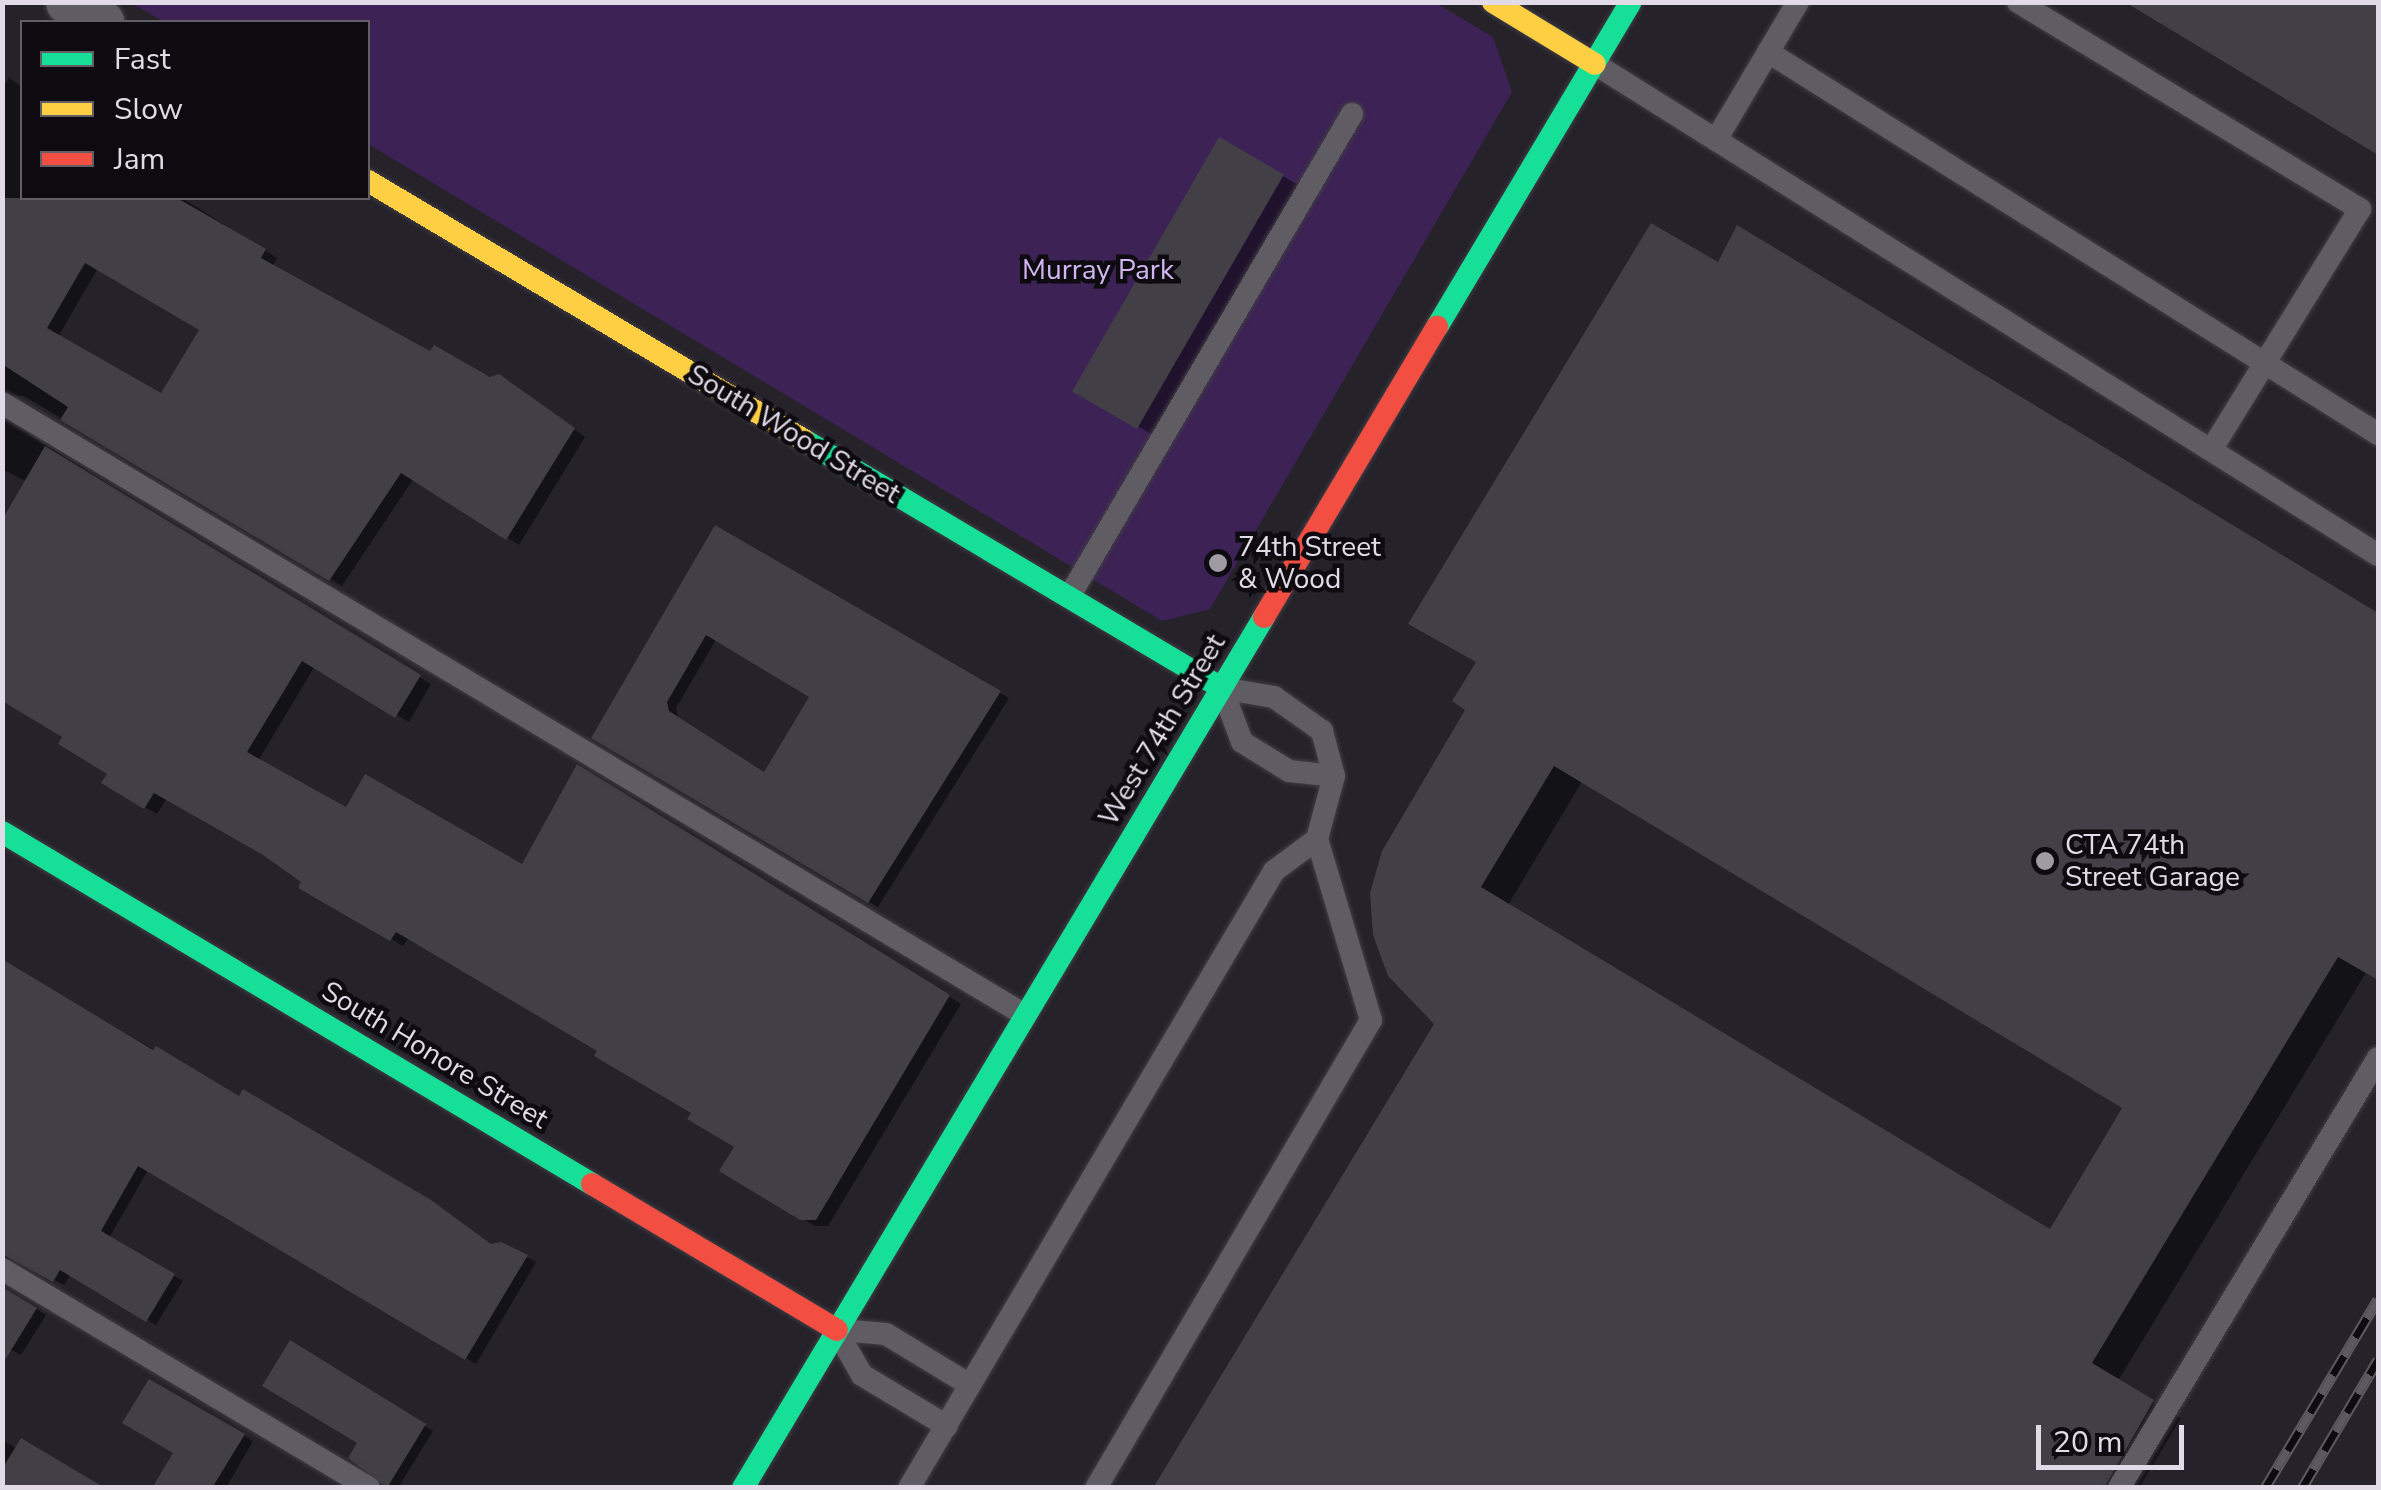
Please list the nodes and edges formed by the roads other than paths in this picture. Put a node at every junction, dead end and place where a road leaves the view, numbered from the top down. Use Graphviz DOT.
graph roads {
  1 [pos="68,2"];
  2 [pos="1493,2"];
  3 [pos="1631,2"];
  4 [pos="1798,2"];
  5 [pos="2018,2"];
  6 [pos="98,20"];
  7 [pos="1768,52"];
  8 [pos="1595,64"];
  9 [pos="1352,114"];
  10 [pos="1716,140"];
  11 [pos="370,181"];
  12 [pos="2265,362"];
  13 [pos="2,403"];
  14 [pos="2378,434"];
  15 [pos="2211,450"];
  16 [pos="2378,555"];
  17 [pos="1069,597"];
  18 [pos="1221,688"];
  19 [pos="1334,776"];
  20 [pos="2,832"];
  21 [pos="1317,839"];
  22 [pos="1026,1015"];
  23 [pos="2378,1058"];
  24 [pos="2,1269"];
  25 [pos="836,1330"];
  26 [pos="970,1385"];
  27 [pos="946,1426"];
  28 [pos="370,1488"];
  29 [pos="742,1488"];
  30 [pos="909,1488"];
  31 [pos="1096,1488"];
  32 [pos="2119,1488"];
  1 -- 6 [label="street"];
  2 -- 8 [label="street"];
  3 -- 8 [label="street, West 74th Street"];
  4 -- 7 [label="lane"];
  5 -- 12 [label="lane"];
  7 -- 10 [label="lane"];
  7 -- 12 [label="lane"];
  8 -- 10 [label="lane"];
  8 -- 18 [label="street, West 74th Street"];
  9 -- 17 [label="lane"];
  10 -- 15 [label="lane"];
  11 -- 17 [label="street, South Wood Street"];
  12 -- 14 [label="lane"];
  12 -- 15 [label="lane"];
  13 -- 22 [label="lane"];
  15 -- 16 [label="lane"];
  17 -- 18 [label="street, South Wood Street"];
  18 -- 19 [label="lane"];
  18 -- 19 [label="lane"];
  18 -- 22 [label="street, West 74th Street"];
  19 -- 21 [label="lane"];
  20 -- 25 [label="street, South Honore Street"];
  21 -- 26 [label="lane"];
  21 -- 31 [label="lane"];
  22 -- 25 [label="street, West 74th Street"];
  23 -- 32 [label="lane"];
  24 -- 28 [label="lane"];
  25 -- 26 [label="lane"];
  25 -- 27 [label="lane"];
  25 -- 29 [label="street, West 74th Street"];
  26 -- 27 [label="lane"];
  27 -- 30 [label="lane"];
}
